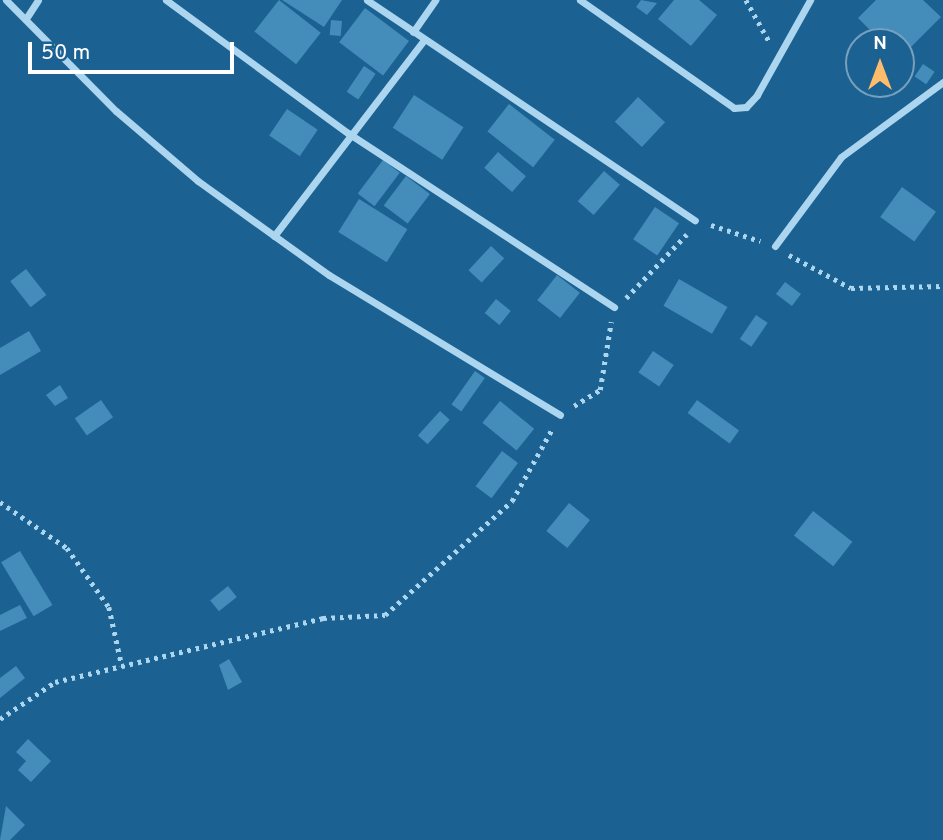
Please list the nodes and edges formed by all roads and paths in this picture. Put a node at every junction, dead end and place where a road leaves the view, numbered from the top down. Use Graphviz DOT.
graph roads {
  1 [pos="6,0"];
  2 [pos="38,0"];
  3 [pos="166,0"];
  4 [pos="367,0"];
  5 [pos="435,0"];
  6 [pos="580,0"];
  7 [pos="746,0"];
  8 [pos="810,0"];
  9 [pos="27,17"];
  10 [pos="413,32"];
  11 [pos="424,40"];
  12 [pos="776,54"];
  13 [pos="943,82"];
  14 [pos="348,133"];
  15 [pos="695,220"];
  16 [pos="274,236"];
  17 [pos="775,246"];
  18 [pos="943,286"];
  19 [pos="614,307"];
  20 [pos="560,415"];
  21 [pos="0,502"];
  22 [pos="122,666"];
  23 [pos="0,719"];
  1 -- 9 [label="street"];
  2 -- 9 [label="street"];
  3 -- 14 [label="street"];
  4 -- 10 [label="street"];
  5 -- 10 [label="street"];
  6 -- 12 [label="street"];
  7 -- 12 [label="path"];
  8 -- 12 [label="street"];
  9 -- 16 [label="street"];
  10 -- 11 [label="street"];
  11 -- 14 [label="street"];
  11 -- 15 [label="street"];
  13 -- 17 [label="street"];
  14 -- 16 [label="street"];
  14 -- 19 [label="street"];
  15 -- 17 [label="path"];
  16 -- 20 [label="street"];
  17 -- 18 [label="path"];
  20 -- 22 [label="path"];
  21 -- 22 [label="path"];
  22 -- 23 [label="path"];
}
